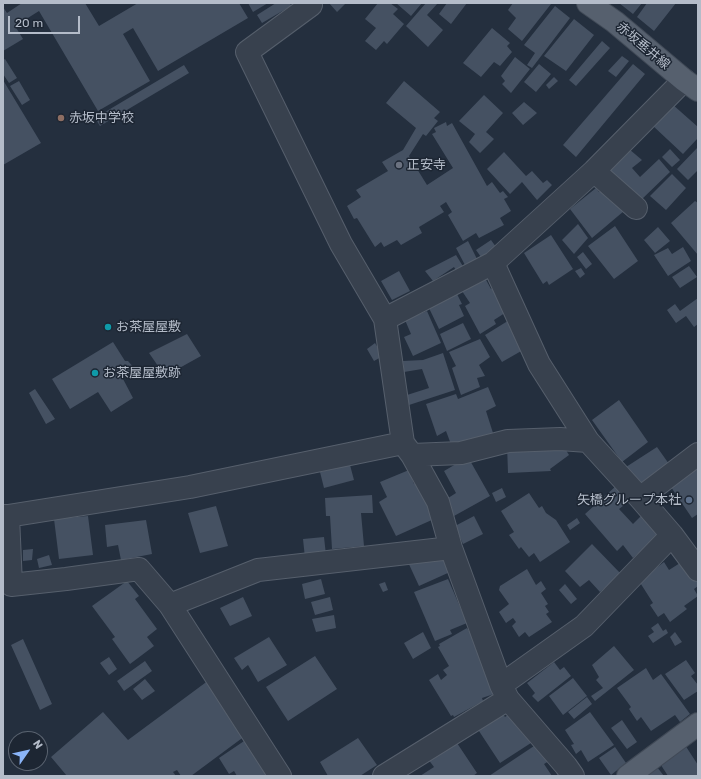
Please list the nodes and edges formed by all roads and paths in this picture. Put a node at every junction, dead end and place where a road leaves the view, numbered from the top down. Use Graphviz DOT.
graph roads {
  1 [pos="310,3"];
  2 [pos="588,3"];
  3 [pos="691,85"];
  4 [pos="594,171"];
  5 [pos="636,208"];
  6 [pos="493,263"];
  7 [pos="385,319"];
  8 [pos="588,441"];
  9 [pos="407,449"];
  10 [pos="698,454"];
  11 [pos="640,498"];
  12 [pos="5,516"];
  13 [pos="672,535"];
  14 [pos="451,548"];
  15 [pos="698,570"];
  16 [pos="7,588"];
  17 [pos="170,605"];
  18 [pos="505,692"];
  19 [pos="698,724"];
  20 [pos="280,776"];
  21 [pos="384,776"];
  22 [pos="573,776"];
  23 [pos="628,776"];
  1 -- 7 [label="street"];
  2 -- 3 [label="main road, 赤坂垂井線"];
  3 -- 4 [label="street"];
  4 -- 5 [label="street"];
  4 -- 6 [label="street"];
  6 -- 7 [label="street"];
  6 -- 8 [label="street"];
  7 -- 9 [label="street"];
  8 -- 9 [label="street"];
  8 -- 11 [label="street"];
  9 -- 12 [label="street"];
  9 -- 14 [label="street"];
  10 -- 11 [label="street"];
  11 -- 13 [label="street"];
  12 -- 16 [label="street"];
  13 -- 15 [label="street"];
  13 -- 18 [label="street"];
  14 -- 17 [label="street"];
  14 -- 18 [label="street"];
  16 -- 17 [label="street"];
  17 -- 20 [label="street"];
  18 -- 21 [label="street"];
  18 -- 22 [label="street"];
  19 -- 23 [label="main road"];
}
